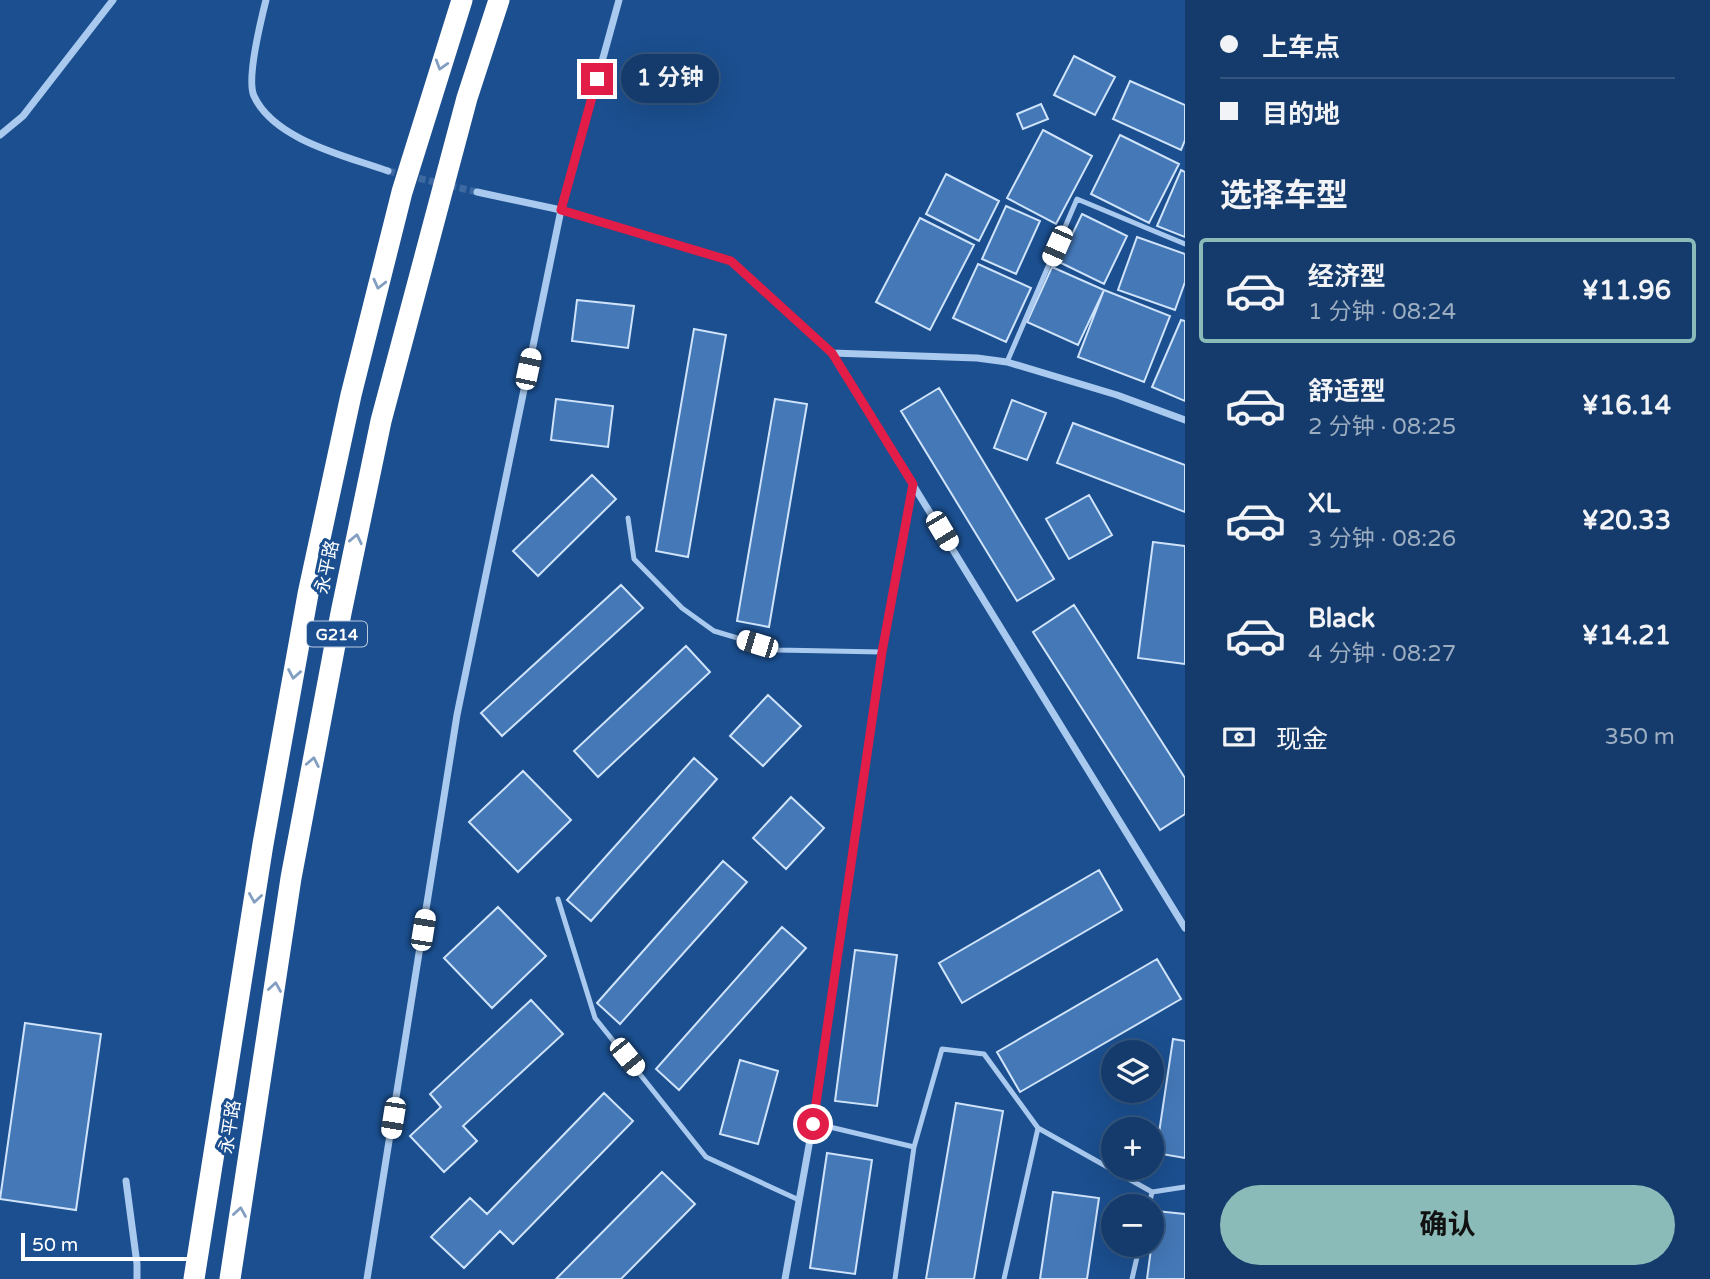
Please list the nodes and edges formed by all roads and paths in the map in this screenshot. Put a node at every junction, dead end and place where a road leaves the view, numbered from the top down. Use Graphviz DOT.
graph roads {
  1 [pos="113,0"];
  2 [pos="266,0"];
  3 [pos="462,0"];
  4 [pos="499,0"];
  5 [pos="619,0"];
  6 [pos="0,135"];
  7 [pos="388,171"];
  8 [pos="477,191"];
  9 [pos="561,210"];
  10 [pos="1185,244"];
  11 [pos="832,353"];
  12 [pos="1007,362"];
  13 [pos="1185,420"];
  14 [pos="913,484"];
  15 [pos="628,518"];
  16 [pos="882,652"];
  17 [pos="558,899"];
  18 [pos="1185,929"];
  19 [pos="813,1124"];
  20 [pos="1038,1128"];
  21 [pos="914,1147"];
  22 [pos="126,1181"];
  23 [pos="1185,1187"];
  24 [pos="1152,1192"];
  25 [pos="799,1200"];
  26 [pos="1137,1257"];
  27 [pos="137,1279"];
  28 [pos="194,1279"];
  29 [pos="230,1279"];
  30 [pos="367,1279"];
  31 [pos="785,1279"];
  32 [pos="895,1279"];
  33 [pos="1004,1279"];
  34 [pos="1132,1279"];
  1 -- 6 [label="street"];
  2 -- 7 [label="street"];
  3 -- 28 [label="highway, 永平路 / G214, one-way"];
  29 -- 4 [label="highway, 永平路 / G214, one-way"];
  5 -- 9 [label="street"];
  8 -- 9 [label="street"];
  9 -- 11 [label="street"];
  9 -- 30 [label="street"];
  10 -- 12 [label="lane"];
  11 -- 12 [label="street"];
  11 -- 14 [label="street"];
  12 -- 13 [label="street"];
  14 -- 16 [label="street"];
  14 -- 18 [label="street"];
  15 -- 16 [label="lane"];
  16 -- 19 [label="street"];
  17 -- 25 [label="lane"];
  19 -- 21 [label="lane"];
  19 -- 25 [label="street"];
  20 -- 21 [label="lane"];
  20 -- 24 [label="lane"];
  20 -- 33 [label="lane"];
  21 -- 32 [label="lane"];
  22 -- 27 [label="street"];
  23 -- 24 [label="lane"];
  25 -- 31 [label="street"];
  26 -- 34 [label="lane"];
}
